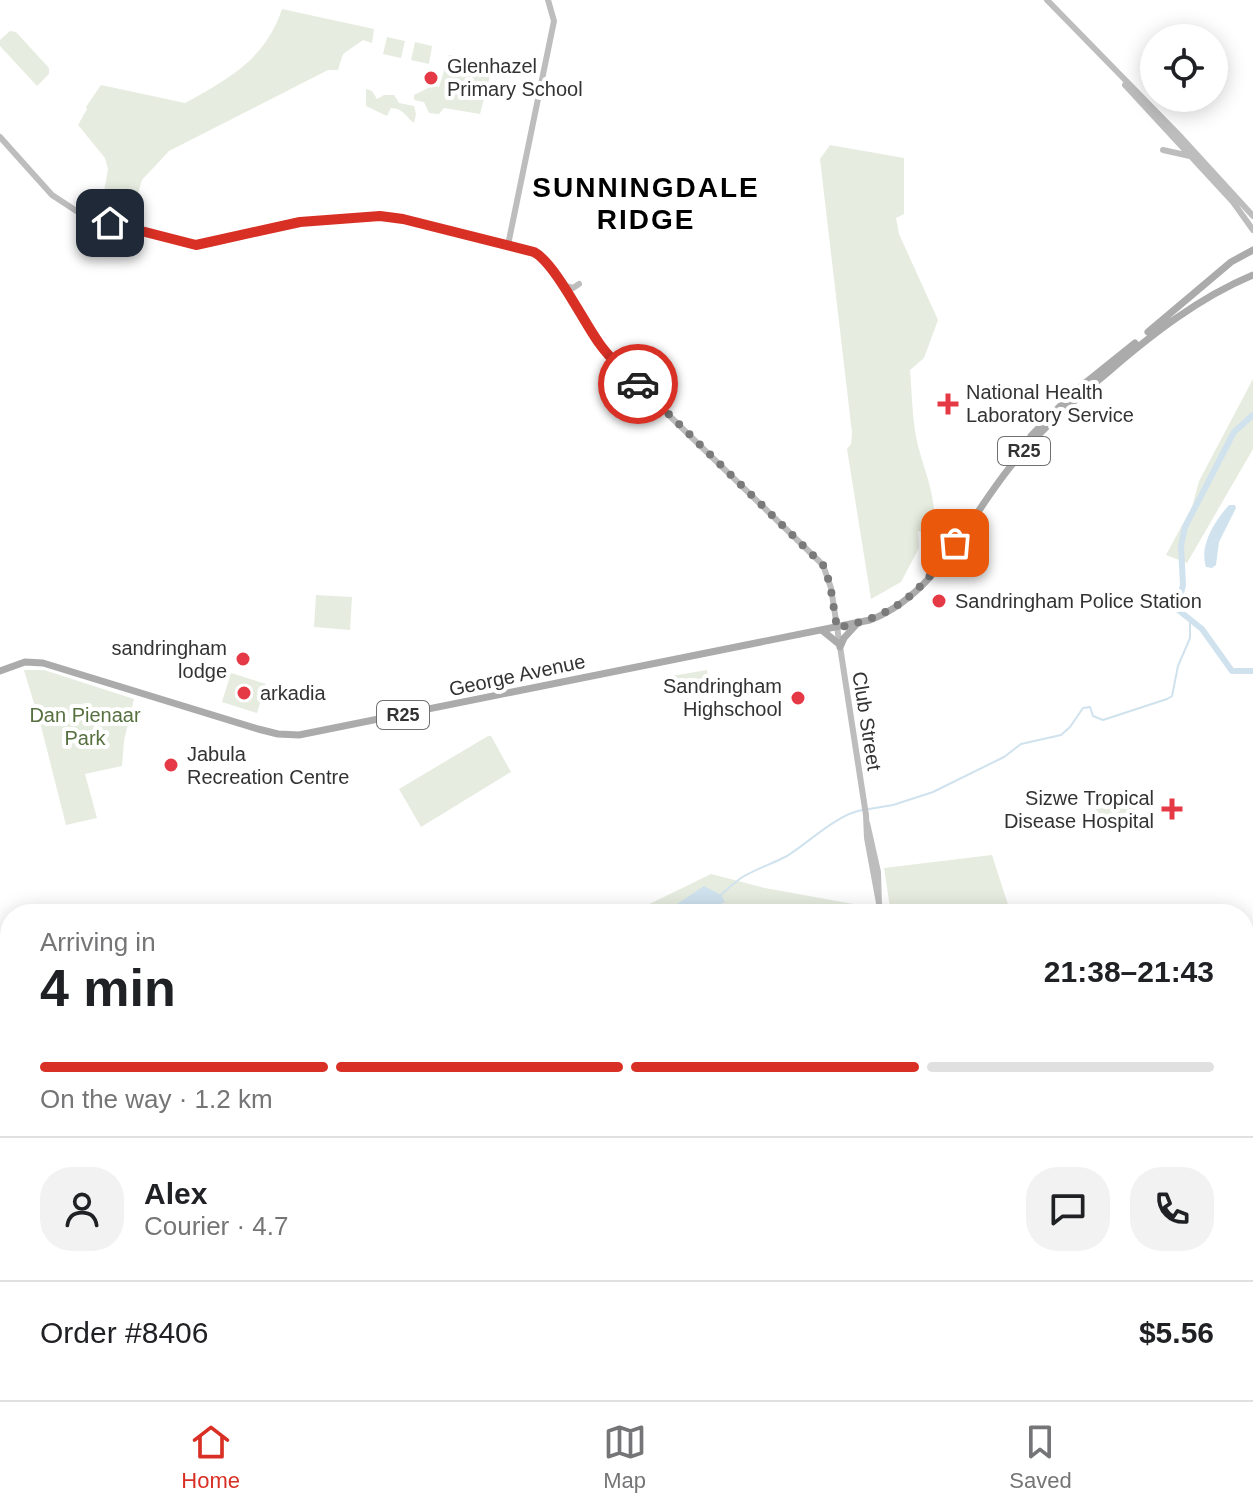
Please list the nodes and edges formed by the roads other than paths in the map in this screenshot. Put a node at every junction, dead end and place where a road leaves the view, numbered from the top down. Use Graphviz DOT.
graph roads {
  1 [pos="548,0"];
  2 [pos="1047,0"];
  3 [pos="1118,75"];
  4 [pos="0,137"];
  5 [pos="1163,150"];
  6 [pos="1190,156"];
  7 [pos="1202,164"];
  8 [pos="1253,216"];
  9 [pos="1253,230"];
  10 [pos="508,245"];
  11 [pos="1252,249"];
  12 [pos="1253,275"];
  13 [pos="579,284"];
  14 [pos="562,285"];
  15 [pos="861,623"];
  16 [pos="837,626"];
  17 [pos="823,631"];
  18 [pos="812,632"];
  19 [pos="840,646"];
  20 [pos="0,671"];
  21 [pos="880,904"];
  1 -- 10 [label="main road"];
  2 -- 3 [label="main road"];
  3 -- 6 [label="main road"];
  3 -- 7 [label="main road"];
  4 -- 10 [label="main road, Club Street"];
  5 -- 6 [label="main road"];
  6 -- 7 [label="main road"];
  7 -- 8 [label="main road"];
  7 -- 9 [label="main road"];
  10 -- 14 [label="main road, Club Street"];
  11 -- 16 [label="main road, R25"];
  12 -- 15 [label="main road, R25"];
  13 -- 14 [label="main road"];
  14 -- 16 [label="main road, Club Street"];
  15 -- 16 [label="main road, R25"];
  15 -- 19 [label="main road"];
  16 -- 17 [label="main road, George Avenue / R25"];
  16 -- 18 [label="main road, George Avenue / R25"];
  16 -- 19 [label="main road, Club Street"];
  17 -- 18 [label="main road, George Avenue / R25"];
  17 -- 19 [label="main road"];
  18 -- 20 [label="main road, George Avenue / R25"];
  19 -- 21 [label="main road, Club Street"];
}
